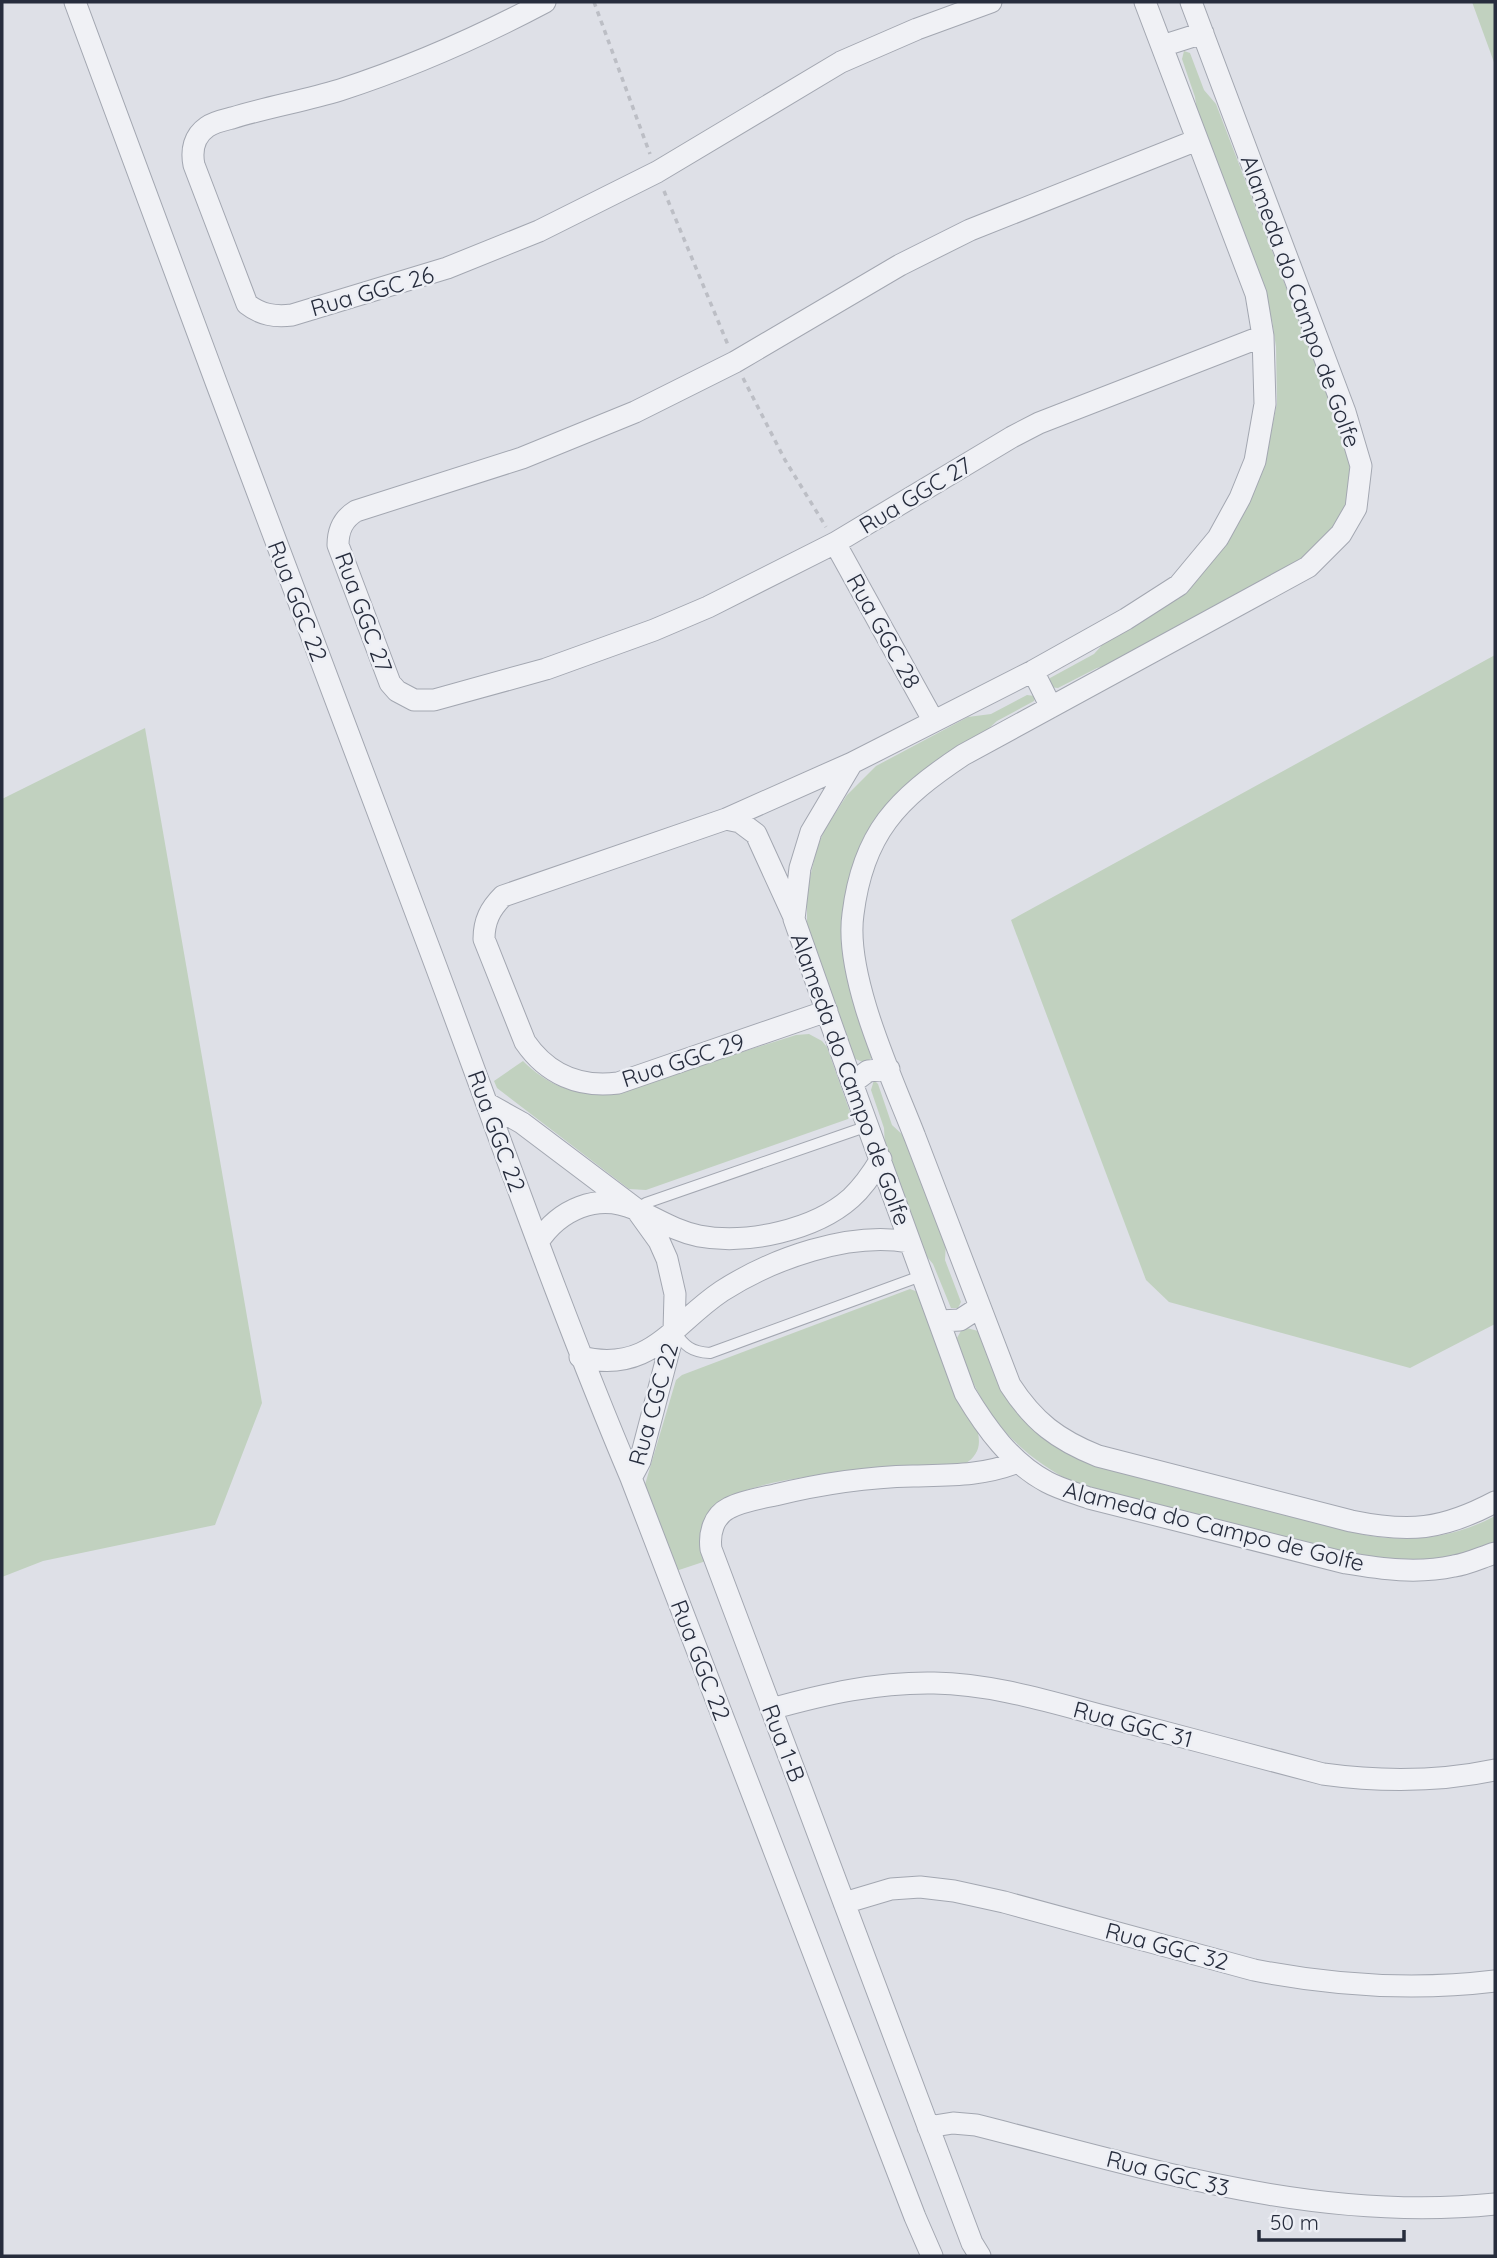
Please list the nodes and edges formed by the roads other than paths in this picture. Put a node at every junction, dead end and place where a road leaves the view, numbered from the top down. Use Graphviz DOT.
graph roads {
  1 [pos="75,2"];
  2 [pos="545,2"];
  3 [pos="991,2"];
  4 [pos="1145,2"];
  5 [pos="1191,2"];
  6 [pos="1203,33"];
  7 [pos="1162,46"];
  8 [pos="1197,140"];
  9 [pos="1263,336"];
  10 [pos="835,542"];
  11 [pos="1033,671"];
  12 [pos="1051,707"];
  13 [pos="933,720"];
  14 [pos="852,763"];
  15 [pos="726,819"];
  16 [pos="794,919"];
  17 [pos="827,1011"];
  18 [pos="889,1069"];
  19 [pos="852,1083"];
  20 [pos="488,1104"];
  21 [pos="868,1126"];
  22 [pos="881,1159"];
  23 [pos="636,1209"];
  24 [pos="538,1242"];
  25 [pos="909,1242"];
  26 [pos="921,1276"];
  27 [pos="980,1307"];
  28 [pos="940,1321"];
  29 [pos="674,1331"];
  30 [pos="580,1357"];
  31 [pos="1018,1462"];
  32 [pos="631,1478"];
  33 [pos="1495,1502"];
  34 [pos="1495,1553"];
  35 [pos="771,1709"];
  36 [pos="1495,1770"];
  37 [pos="844,1903"];
  38 [pos="1495,1980"];
  39 [pos="928,2126"];
  40 [pos="1495,2204"];
  41 [pos="932,2256"];
  42 [pos="980,2256"];
  1 -- 20 [label="street, Rua GGC 22"];
  2 -- 3 [label="street, Rua GGC 26"];
  4 -- 7 [label="street, Alameda do Campo de Golfe"];
  5 -- 6 [label="street, Alameda do Campo de Golfe"];
  6 -- 7 [label="street"];
  6 -- 12 [label="street, Alameda do Campo de Golfe"];
  7 -- 8 [label="street, Alameda do Campo de Golfe"];
  8 -- 9 [label="street, Alameda do Campo de Golfe"];
  8 -- 10 [label="street, Rua GGC 27"];
  9 -- 10 [label="street, Rua GGC 27"];
  9 -- 11 [label="street, Alameda do Campo de Golfe"];
  10 -- 13 [label="street, Rua GGC 28"];
  11 -- 12 [label="street"];
  11 -- 13 [label="street, Alameda do Campo de Golfe"];
  12 -- 18 [label="street, Alameda do Campo de Golfe"];
  13 -- 14 [label="street, Alameda do Campo de Golfe"];
  14 -- 15 [label="street, Rua GGC 29"];
  14 -- 16 [label="street, Alameda do Campo de Golfe"];
  15 -- 16 [label="street"];
  15 -- 17 [label="street, Rua GGC 29"];
  16 -- 17 [label="street, Alameda do Campo de Golfe"];
  17 -- 19 [label="street, Alameda do Campo de Golfe"];
  18 -- 19 [label="street"];
  18 -- 27 [label="street, Alameda do Campo de Golfe"];
  19 -- 21 [label="street, Alameda do Campo de Golfe"];
  20 -- 23 [label="street, Rua CGC 22"];
  20 -- 24 [label="street, Rua GGC 22"];
  21 -- 22 [label="street, Alameda do Campo de Golfe"];
  21 -- 23 [label="lane"];
  22 -- 23 [label="street, Rua CGC 22"];
  22 -- 25 [label="street, Alameda do Campo de Golfe"];
  23 -- 24 [label="street"];
  23 -- 29 [label="street, Rua CGC 22"];
  24 -- 30 [label="street, Rua GGC 22"];
  25 -- 26 [label="street, Alameda do Campo de Golfe"];
  25 -- 29 [label="street, Rua CGC 22"];
  26 -- 28 [label="street, Alameda do Campo de Golfe"];
  26 -- 29 [label="lane"];
  27 -- 28 [label="street"];
  27 -- 33 [label="street, Alameda do Campo de Golfe"];
  28 -- 31 [label="street, Alameda do Campo de Golfe"];
  29 -- 30 [label="street"];
  29 -- 32 [label="street, Rua CGC 22"];
  30 -- 32 [label="street, Rua GGC 22"];
  31 -- 34 [label="street, Alameda do Campo de Golfe"];
  31 -- 35 [label="street, Rua 1-B"];
  32 -- 41 [label="street, Rua GGC 22"];
  35 -- 36 [label="street, Rua GGC 31"];
  35 -- 37 [label="street, Rua 1-B"];
  37 -- 38 [label="street, Rua GGC 32"];
  37 -- 39 [label="street, Rua 1-B"];
  39 -- 40 [label="street, Rua GGC 33"];
  39 -- 42 [label="street, Rua 1-B"];
}
